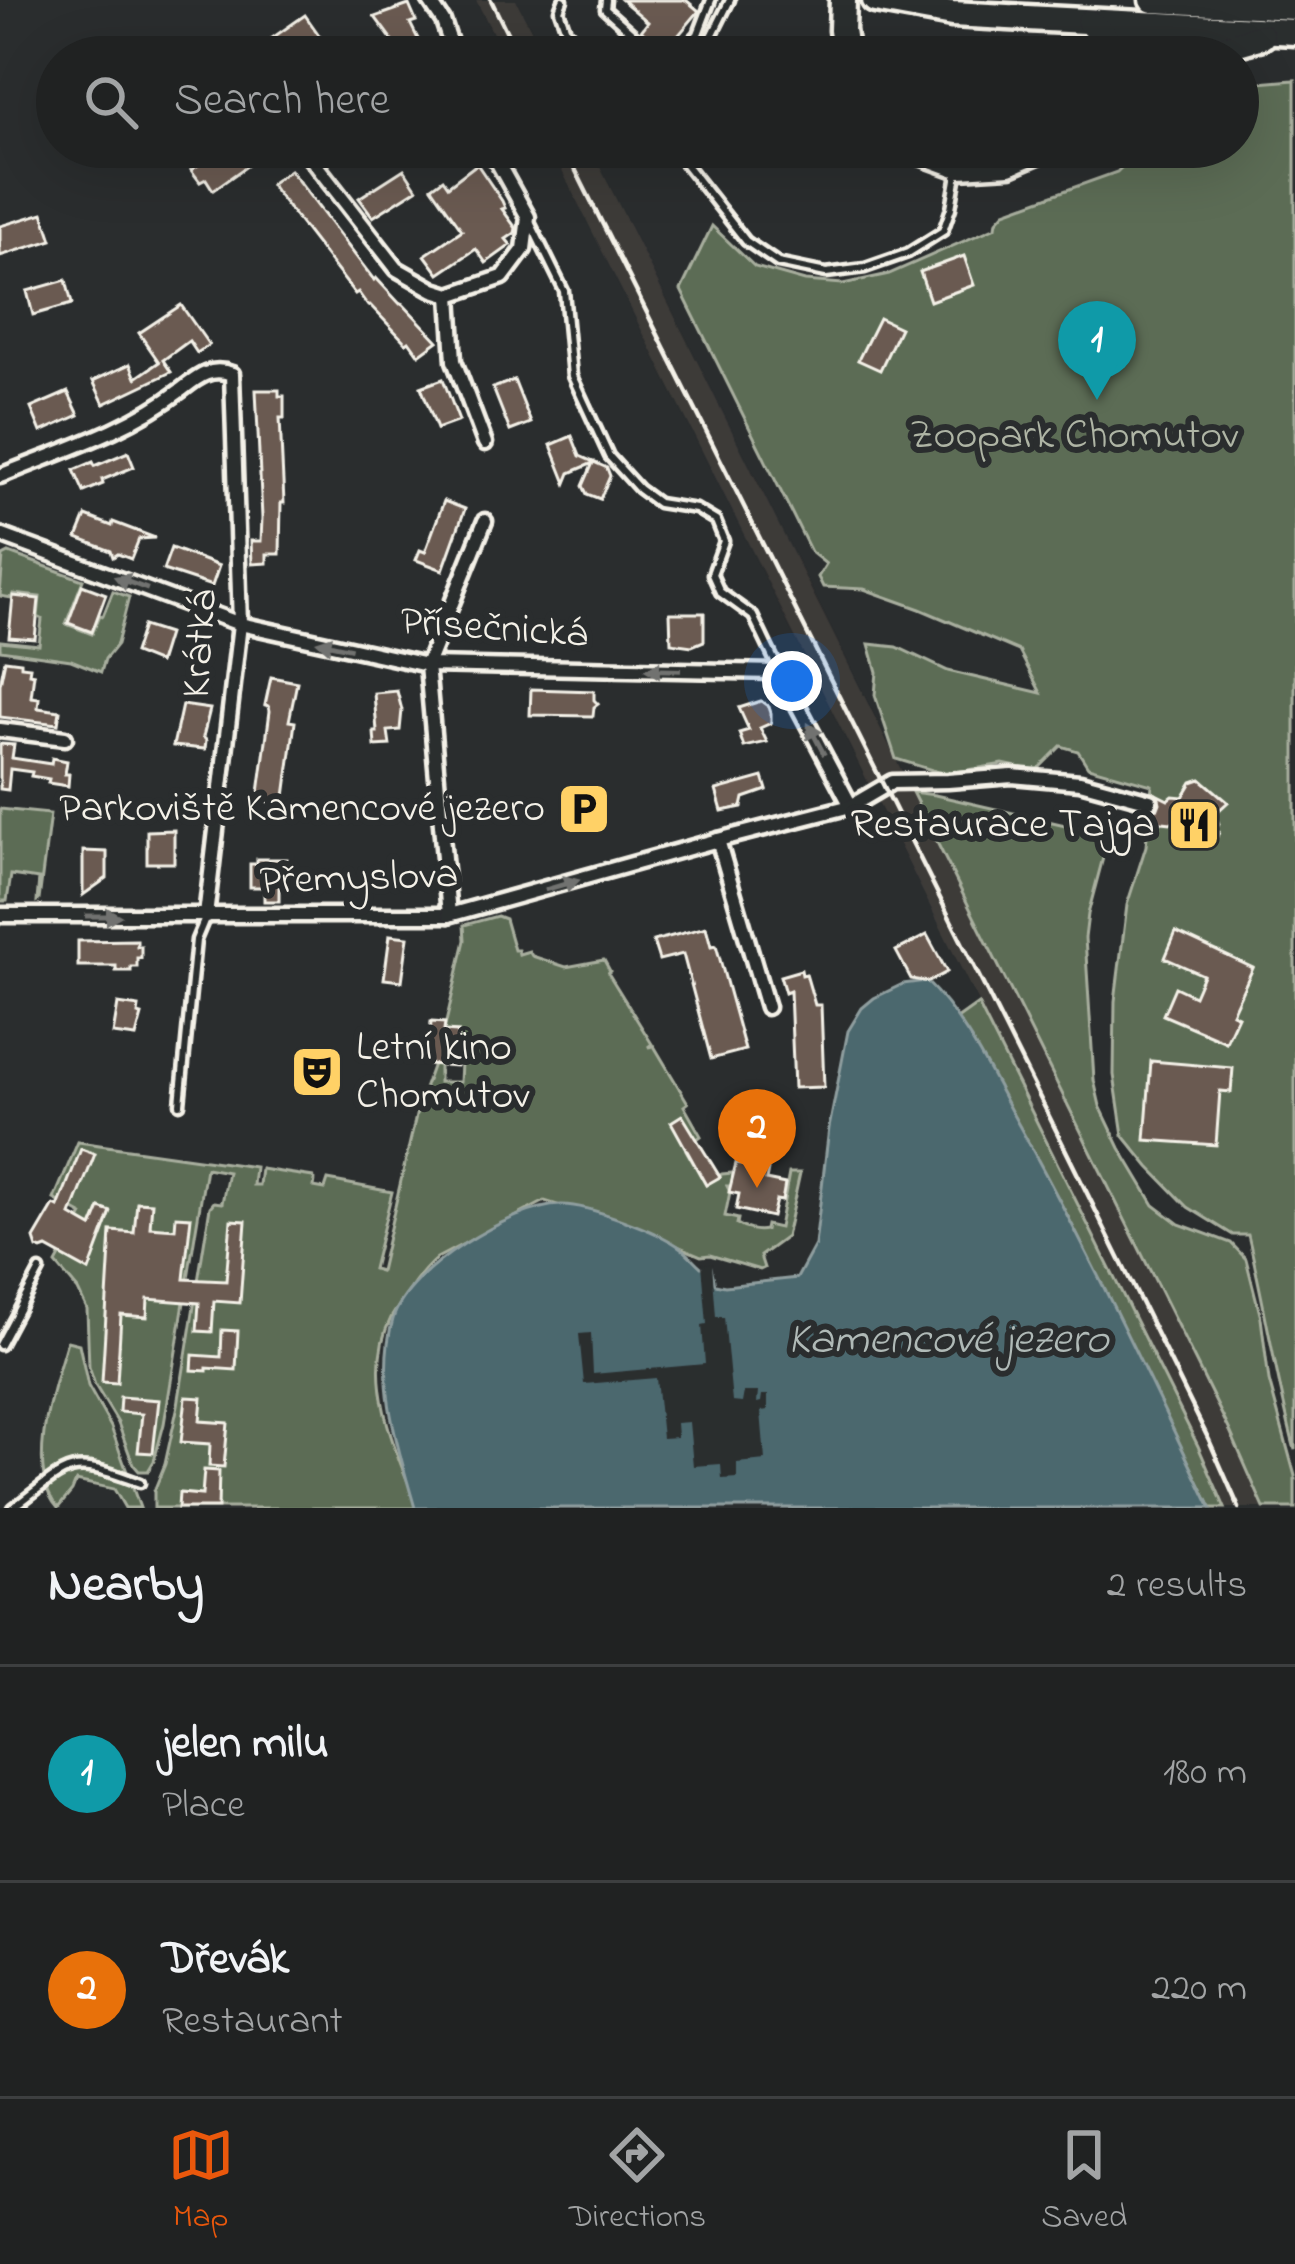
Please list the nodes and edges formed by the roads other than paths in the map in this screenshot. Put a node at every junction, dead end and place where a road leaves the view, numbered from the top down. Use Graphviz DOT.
graph roads {
  1 [pos="429,0"];
  2 [pos="563,0"];
  3 [pos="606,0"];
  4 [pos="711,0"];
  5 [pos="730,0"];
  6 [pos="843,0"];
  7 [pos="875,0"];
  8 [pos="1153,0"];
  9 [pos="1295,7"];
  10 [pos="1089,22"];
  11 [pos="1287,31"];
  12 [pos="447,36"];
  13 [pos="571,36"];
  14 [pos="635,36"];
  15 [pos="696,36"];
  16 [pos="712,36"];
  17 [pos="843,36"];
  18 [pos="1106,36"];
  19 [pos="318,168"];
  20 [pos="501,168"];
  21 [pos="689,168"];
  22 [pos="958,168"];
  23 [pos="528,217"];
  24 [pos="450,295"];
  25 [pos="485,442"];
  26 [pos="0,476"];
  27 [pos="485,521"];
  28 [pos="0,535"];
  29 [pos="240,624"];
  30 [pos="427,665"];
  31 [pos="780,672"];
  32 [pos="0,730"];
  33 [pos="65,738"];
  34 [pos="1150,801"];
  35 [pos="851,806"];
  36 [pos="718,840"];
  37 [pos="0,915"];
  38 [pos="449,915"];
  39 [pos="206,916"];
  40 [pos="767,1007"];
  41 [pos="180,1104"];
  42 [pos="40,1270"];
  43 [pos="0,1345"];
  44 [pos="140,1484"];
  45 [pos="13,1508"];
  1 -- 12 [label="street"];
  2 -- 13 [label="lane"];
  3 -- 14 [label="lane"];
  4 -- 15 [label="lane"];
  5 -- 16 [label="lane"];
  6 -- 17 [label="highway"];
  7 -- 10 [label="highway"];
  8 -- 9 [label="highway"];
  10 -- 11 [label="highway"];
  10 -- 18 [label="highway"];
  19 -- 24 [label="street"];
  20 -- 23 [label="street"];
  21 -- 22 [label="lane"];
  23 -- 24 [label="street"];
  23 -- 31 [label="lane"];
  24 -- 25 [label="street"];
  26 -- 29 [label="street, Krátká"];
  27 -- 30 [label="street"];
  29 -- 28 [label="street, Přísečnická, one-way"];
  30 -- 29 [label="street, Přísečnická, one-way"];
  29 -- 39 [label="street, Krátká"];
  31 -- 30 [label="street, Přísečnická, one-way"];
  30 -- 38 [label="street"];
  35 -- 31 [label="street, one-way"];
  32 -- 33 [label="street"];
  34 -- 35 [label="street, Přemyslova"];
  35 -- 36 [label="street, Přemyslova"];
  38 -- 36 [label="street, Přemyslova, one-way"];
  36 -- 40 [label="street"];
  37 -- 39 [label="street, Přemyslova, one-way"];
  38 -- 39 [label="street, Přemyslova"];
  39 -- 41 [label="lane"];
  42 -- 43 [label="lane"];
  44 -- 45 [label="lane"];
}
